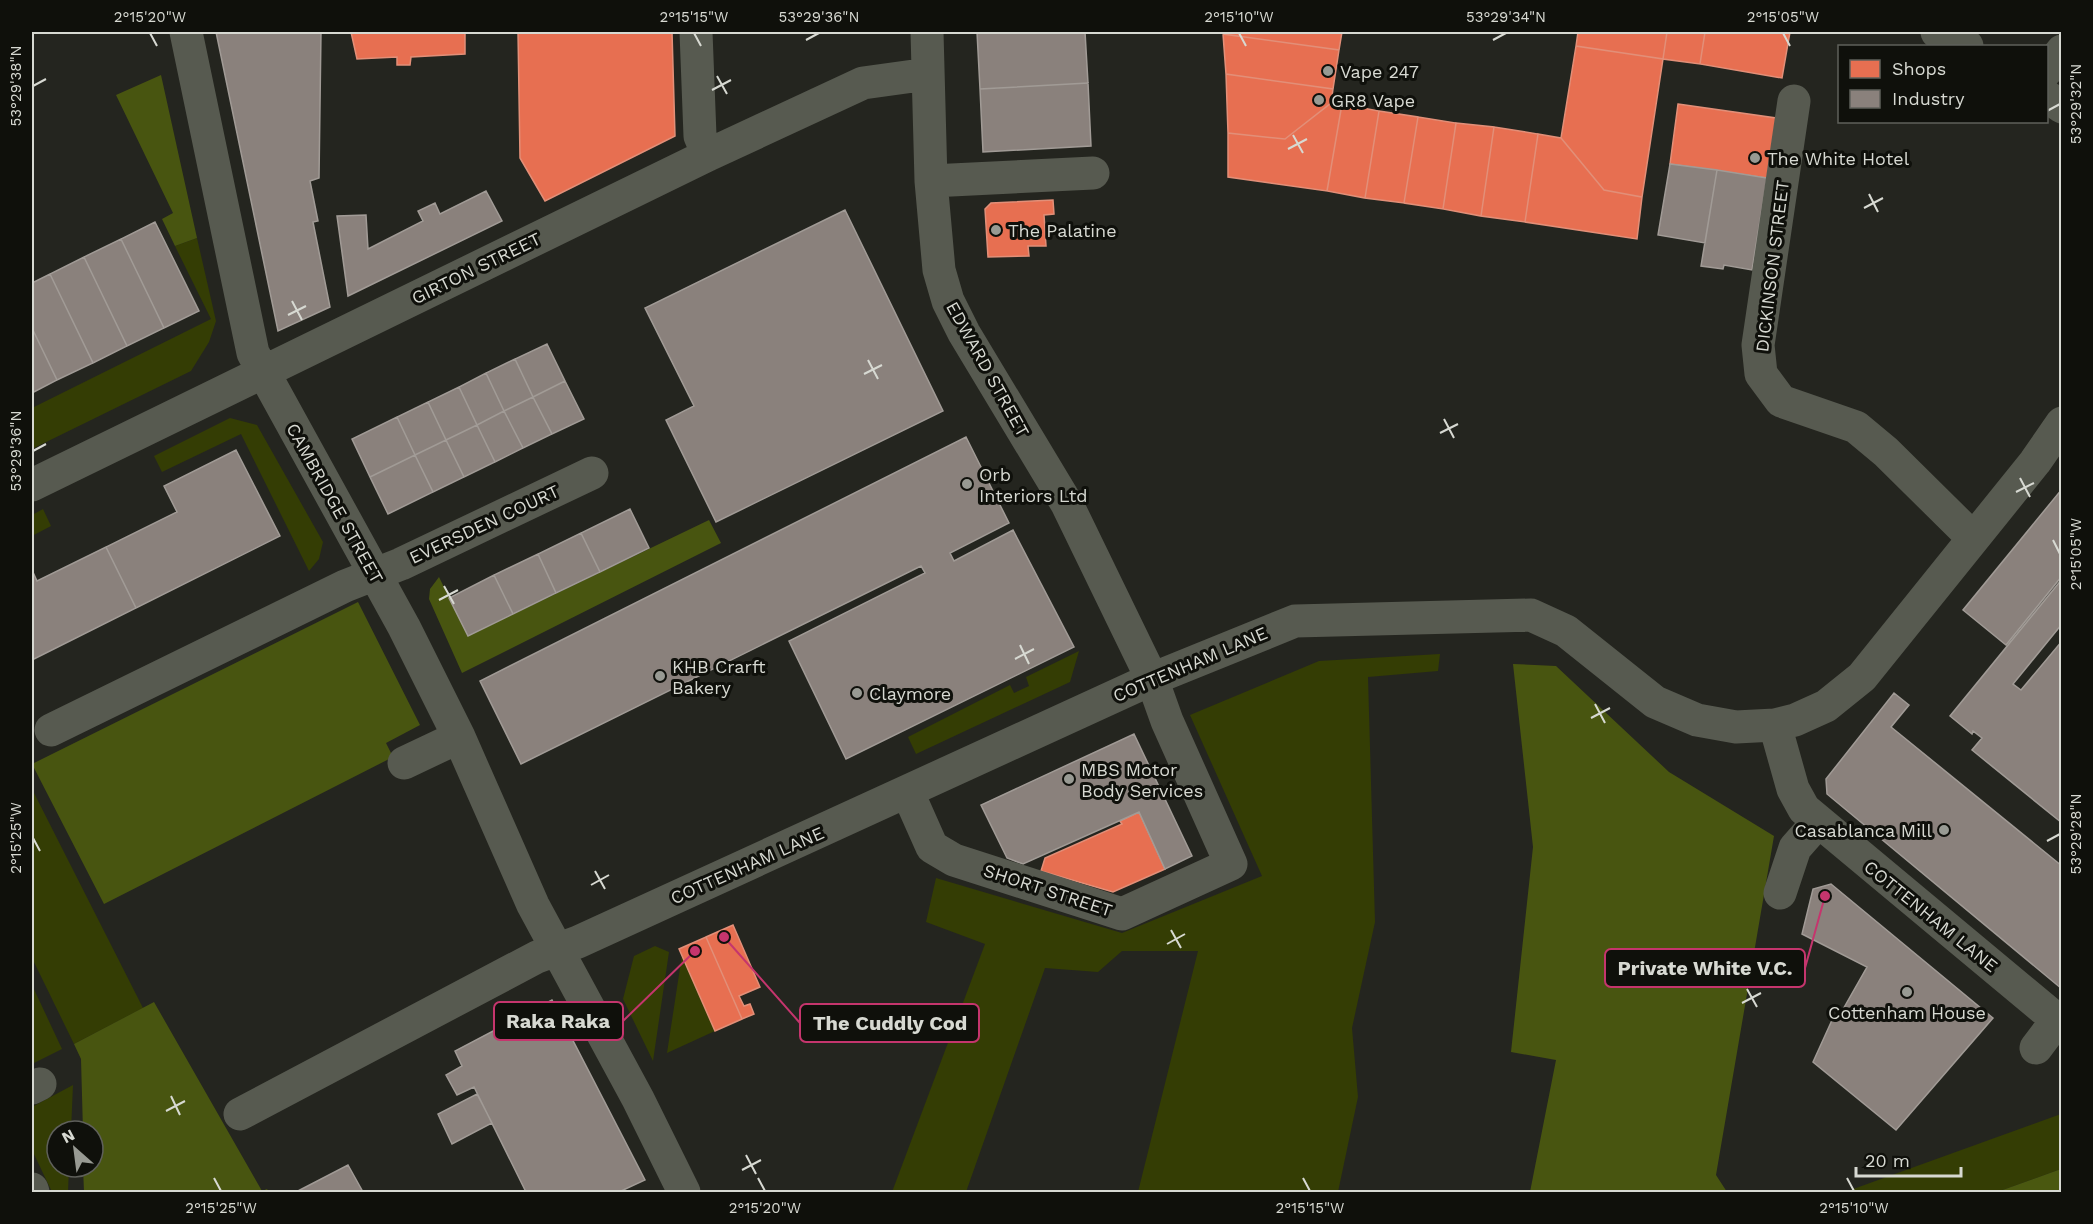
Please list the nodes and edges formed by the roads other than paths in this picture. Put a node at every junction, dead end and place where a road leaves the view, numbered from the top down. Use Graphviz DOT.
graph roads {
  1 [pos="186,32"];
  2 [pos="696,32"];
  3 [pos="927,32"];
  4 [pos="1937,32"];
  5 [pos="1965,45"];
  6 [pos="2061,51"];
  7 [pos="2048,68"];
  8 [pos="928,74"];
  9 [pos="2048,97"];
  10 [pos="1794,101"];
  11 [pos="2061,107"];
  12 [pos="708,155"];
  13 [pos="1093,173"];
  14 [pos="931,182"];
  15 [pos="262,373"];
  16 [pos="2061,423"];
  17 [pos="592,473"];
  18 [pos="32,485"];
  19 [pos="1972,537"];
  20 [pos="375,573"];
  21 [pos="1152,679"];
  22 [pos="1775,725"];
  23 [pos="51,730"];
  24 [pos="459,737"];
  25 [pos="404,763"];
  26 [pos="908,792"];
  27 [pos="1817,823"];
  28 [pos="1780,893"];
  29 [pos="558,951"];
  30 [pos="2060,1022"];
  31 [pos="2036,1048"];
  32 [pos="240,1114"];
  33 [pos="684,1192"];
  1 -- 15 [label="street, CAMBRIDGE STREET"];
  2 -- 12 [label="street"];
  3 -- 8 [label="street, EDWARD STREET"];
  4 -- 5 [label="street"];
  6 -- 7 [label="street"];
  8 -- 12 [label="street, GIRTON STREET"];
  8 -- 14 [label="street, EDWARD STREET"];
  9 -- 11 [label="street"];
  10 -- 19 [label="street, DICKINSON STREET"];
  12 -- 15 [label="street, GIRTON STREET"];
  13 -- 14 [label="street"];
  14 -- 21 [label="street, EDWARD STREET"];
  15 -- 18 [label="street, GIRTON STREET"];
  15 -- 20 [label="street, CAMBRIDGE STREET"];
  16 -- 19 [label="street"];
  17 -- 20 [label="street, EVERSDEN COURT"];
  19 -- 22 [label="street"];
  20 -- 23 [label="street, EVERSDEN COURT"];
  20 -- 24 [label="street, CAMBRIDGE STREET"];
  21 -- 22 [label="street, COTTENHAM LANE"];
  21 -- 26 [label="street, COTTENHAM LANE"];
  21 -- 26 [label="street, SHORT STREET"];
  22 -- 27 [label="street, COTTENHAM LANE"];
  24 -- 25 [label="street"];
  24 -- 29 [label="street, CAMBRIDGE STREET"];
  26 -- 29 [label="street, COTTENHAM LANE"];
  27 -- 28 [label="street"];
  27 -- 30 [label="street, COTTENHAM LANE"];
  29 -- 32 [label="street, COTTENHAM LANE"];
  29 -- 33 [label="street, CAMBRIDGE STREET"];
  30 -- 31 [label="street"];
}
